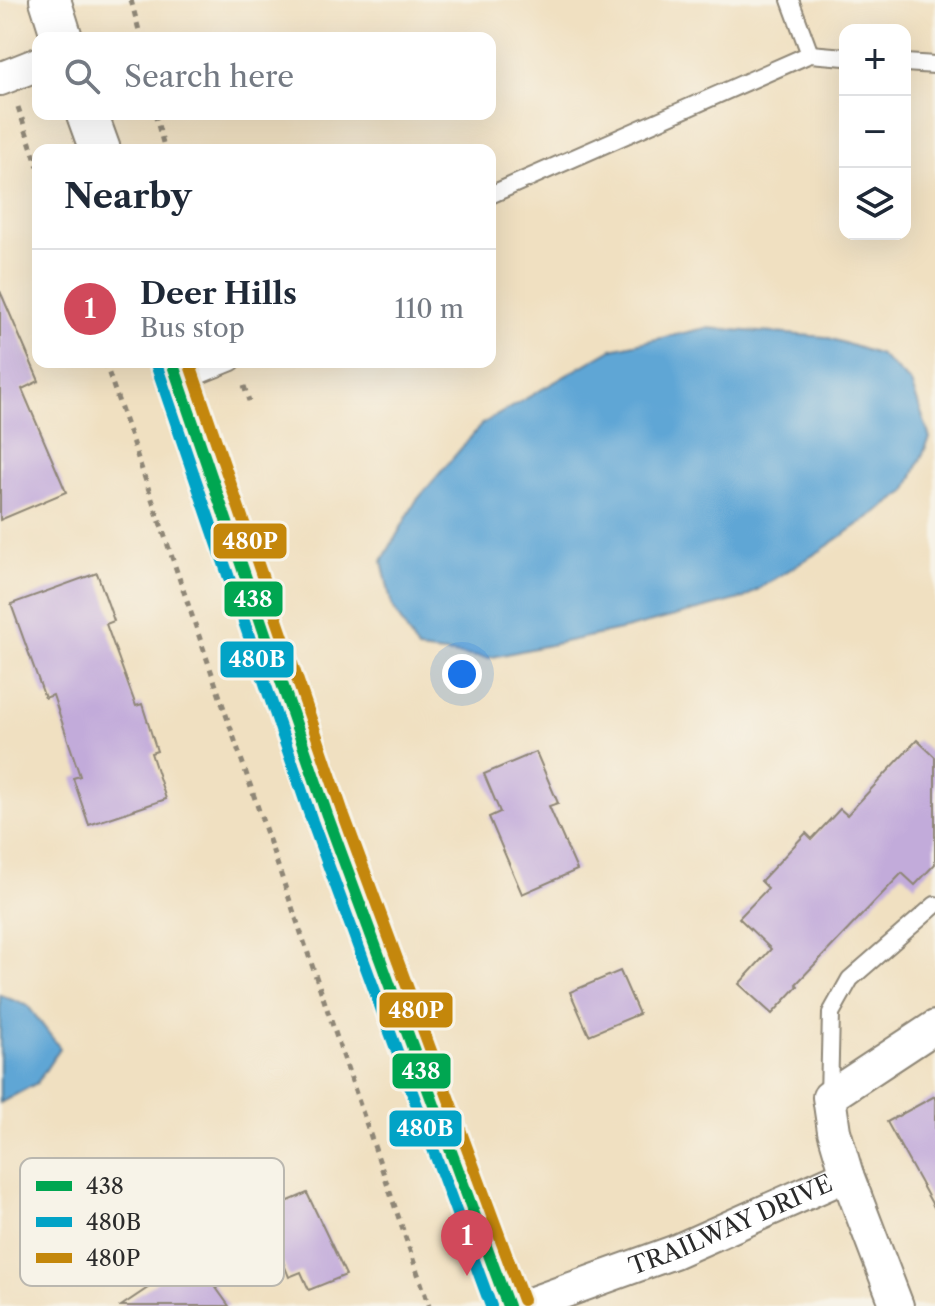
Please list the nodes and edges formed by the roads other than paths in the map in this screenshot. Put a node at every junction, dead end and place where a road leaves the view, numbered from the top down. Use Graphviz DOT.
graph roads {
  1 [pos="50,0"];
  2 [pos="790,0"];
  3 [pos="60,32"];
  4 [pos="810,54"];
  5 [pos="839,56"];
  6 [pos="911,63"];
  7 [pos="935,65"];
  8 [pos="32,66"];
  9 [pos="0,79"];
  10 [pos="89,120"];
  11 [pos="98,144"];
  12 [pos="496,192"];
  13 [pos="198,368"];
  14 [pos="176,372"];
  15 [pos="935,905"];
  16 [pos="935,1027"];
  17 [pos="829,1097"];
  18 [pos="847,1175"];
  19 [pos="508,1306"];
  20 [pos="524,1306"];
  21 [pos="897,1306"];
  1 -- 3 [label="street"];
  2 -- 4 [label="lane"];
  4 -- 5 [label="lane"];
  4 -- 12 [label="lane"];
  6 -- 7 [label="lane"];
  8 -- 9 [label="street"];
  10 -- 11 [label="street"];
  13 -- 14 [label="lane"];
  14 -- 19 [label="street"];
  15 -- 17 [label="lane"];
  16 -- 17 [label="street"];
  17 -- 18 [label="street, TRAILWAY DRIVE"];
  18 -- 20 [label="street, TRAILWAY DRIVE"];
  18 -- 21 [label="street, TRAILWAY DRIVE"];
}
